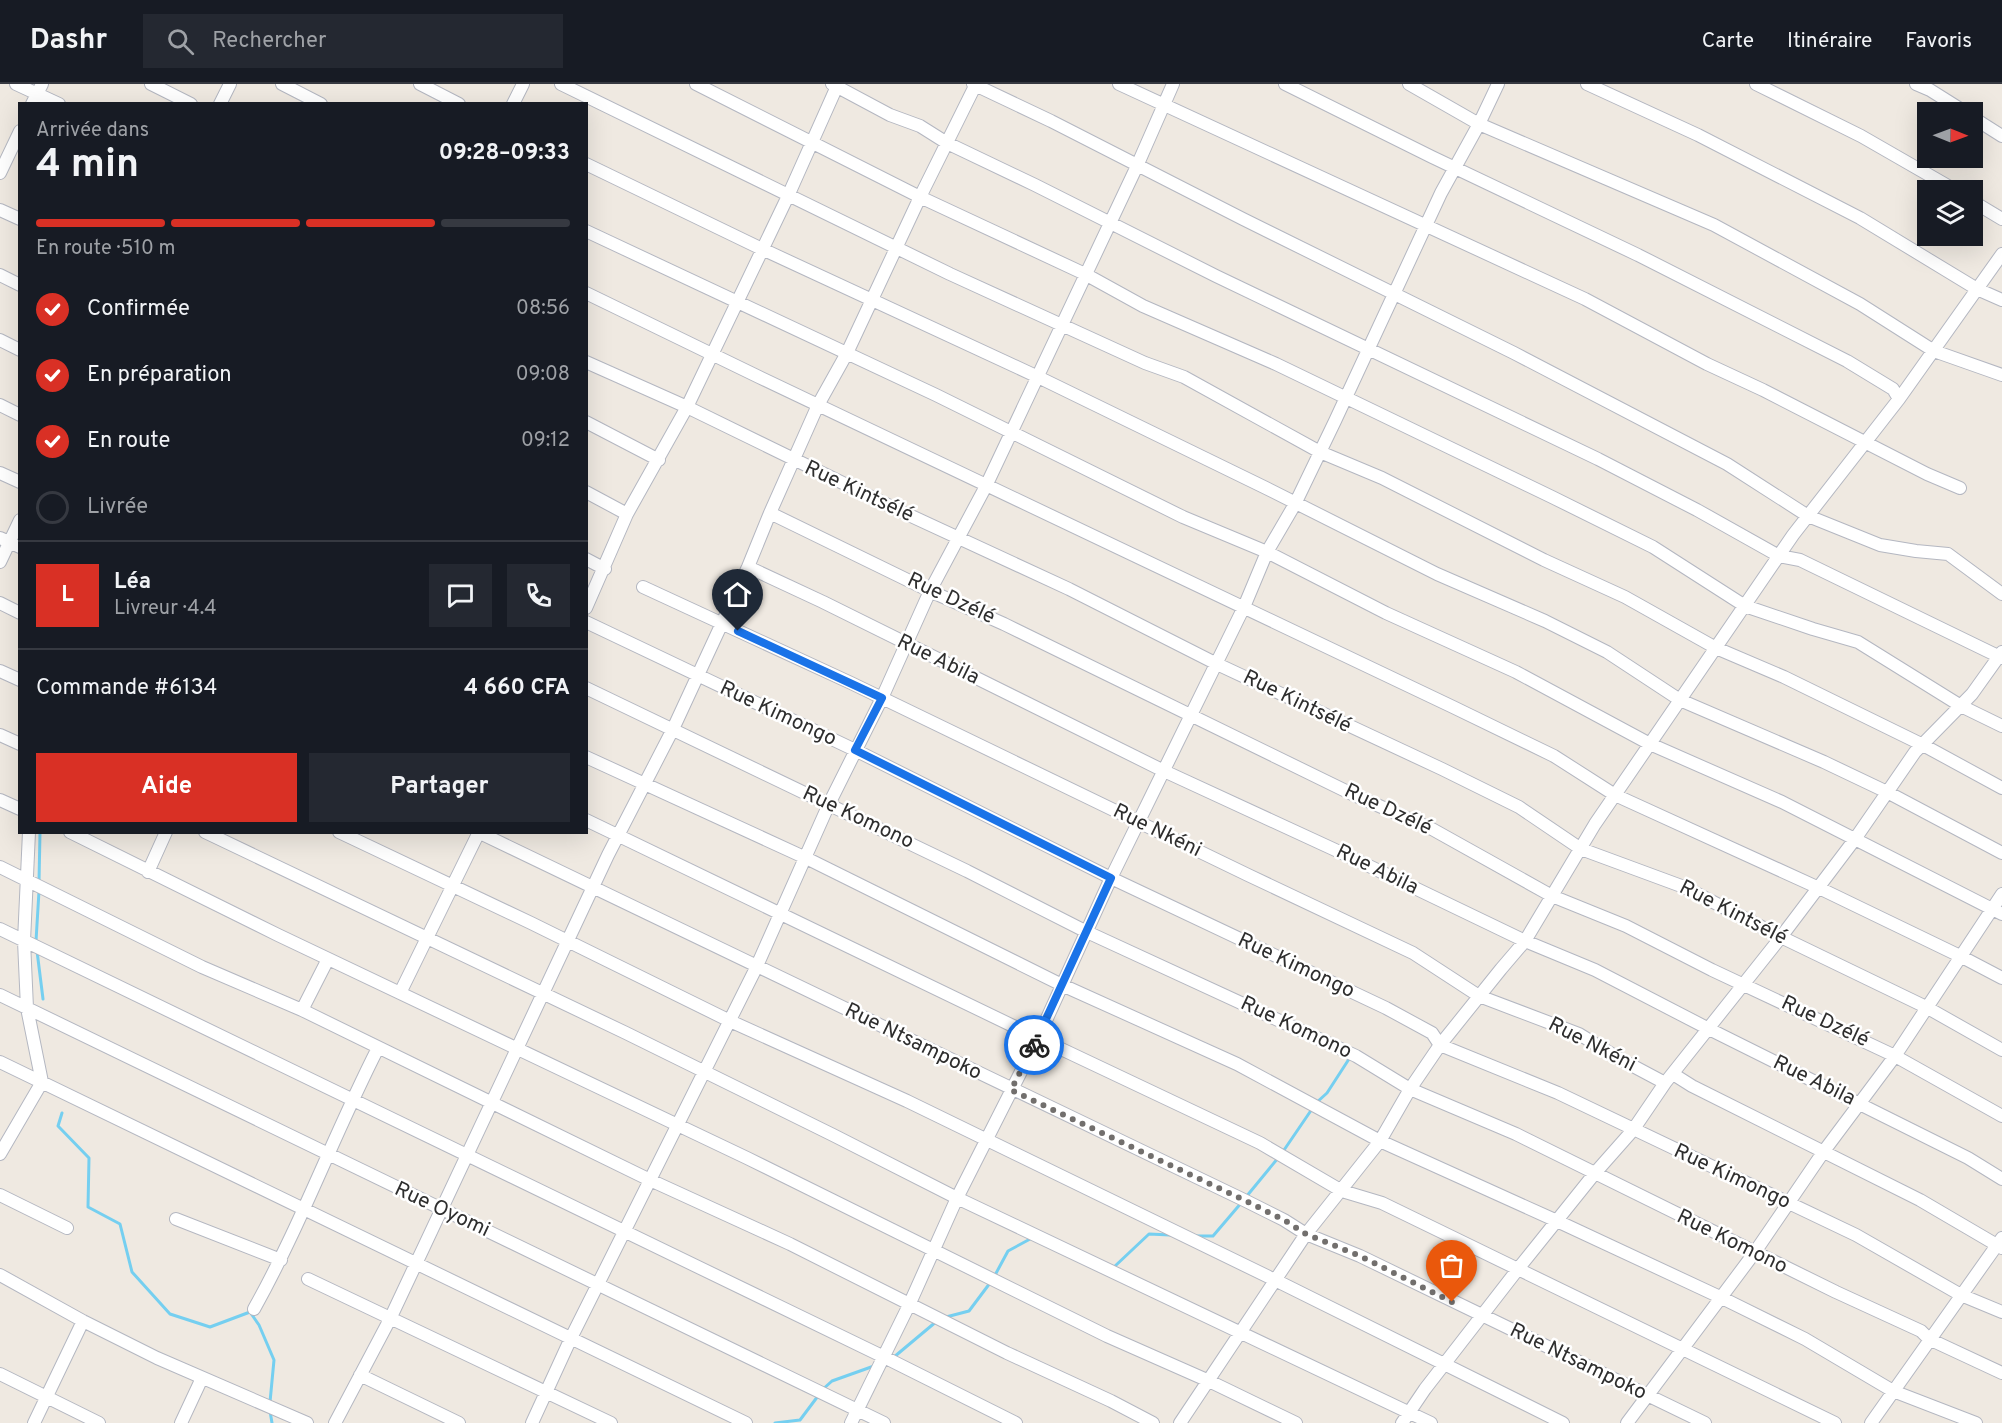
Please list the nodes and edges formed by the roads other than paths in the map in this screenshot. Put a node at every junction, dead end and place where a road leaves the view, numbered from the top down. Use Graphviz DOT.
graph roads {
  1 [pos="16,84"];
  2 [pos="152,84"];
  3 [pos="230,84"];
  4 [pos="282,84"];
  5 [pos="420,84"];
  6 [pos="523,84"];
  7 [pos="561,84"];
  8 [pos="696,84"];
  9 [pos="975,84"];
  10 [pos="1119,84"];
  11 [pos="1173,84"];
  12 [pos="1285,84"];
  13 [pos="1409,84"];
  14 [pos="1498,84"];
  15 [pos="1587,84"];
  16 [pos="1756,84"];
  17 [pos="1916,84"];
  18 [pos="835,85"];
  19 [pos="37,94"];
  20 [pos="55,102"];
  21 [pos="188,102"];
  22 [pos="221,102"];
  23 [pos="317,102"];
  24 [pos="455,102"];
  25 [pos="514,102"];
  26 [pos="1949,102"];
  27 [pos="1163,104"];
  28 [pos="1479,124"];
  29 [pos="1983,124"];
  30 [pos="2002,136"];
  31 [pos="0,139"];
  32 [pos="947,143"];
  33 [pos="811,144"];
  34 [pos="16,146"];
  35 [pos="588,165"];
  36 [pos="1137,166"];
  37 [pos="1455,167"];
  38 [pos="0,173"];
  39 [pos="1938,180"];
  40 [pos="788,196"];
  41 [pos="920,197"];
  42 [pos="1983,208"];
  43 [pos="0,210"];
  44 [pos="18,218"];
  45 [pos="2002,219"];
  46 [pos="1109,223"];
  47 [pos="1425,226"];
  48 [pos="588,232"];
  49 [pos="896,248"];
  50 [pos="762,249"];
  51 [pos="2002,254"];
  52 [pos="1085,274"];
  53 [pos="0,275"];
  54 [pos="18,284"];
  55 [pos="1977,289"];
  56 [pos="1394,293"];
  57 [pos="588,294"];
  58 [pos="873,299"];
  59 [pos="2002,300"];
  60 [pos="737,301"];
  61 [pos="1061,325"];
  62 [pos="0,340"];
  63 [pos="18,349"];
  64 [pos="1369,349"];
  65 [pos="1934,351"];
  66 [pos="847,352"];
  67 [pos="711,354"];
  68 [pos="588,363"];
  69 [pos="2002,375"];
  70 [pos="1036,376"];
  71 [pos="1346,398"];
  72 [pos="1899,399"];
  73 [pos="0,405"];
  74 [pos="818,405"];
  75 [pos="687,407"];
  76 [pos="18,414"];
  77 [pos="588,423"];
  78 [pos="1011,433"];
  79 [pos="1864,443"];
  80 [pos="1320,452"];
  81 [pos="659,460"];
  82 [pos="794,461"];
  83 [pos="0,473"];
  84 [pos="18,481"];
  85 [pos="986,486"];
  86 [pos="1960,488"];
  87 [pos="588,493"];
  88 [pos="1295,504"];
  89 [pos="770,513"];
  90 [pos="627,514"];
  91 [pos="1808,516"];
  92 [pos="18,524"];
  93 [pos="957,537"];
  94 [pos="10,542"];
  95 [pos="1267,552"];
  96 [pos="1779,556"];
  97 [pos="588,560"];
  98 [pos="0,562"];
  99 [pos="748,567"];
  100 [pos="605,569"];
  101 [pos="643,587"];
  102 [pos="930,591"];
  103 [pos="2002,594"];
  104 [pos="0,603"];
  105 [pos="588,604"];
  106 [pos="1745,606"];
  107 [pos="1244,607"];
  108 [pos="18,612"];
  109 [pos="588,623"];
  110 [pos="721,623"];
  111 [pos="906,644"];
  112 [pos="1716,648"];
  113 [pos="2001,655"];
  114 [pos="1217,664"];
  115 [pos="0,671"];
  116 [pos="697,675"];
  117 [pos="18,679"];
  118 [pos="588,689"];
  119 [pos="882,698"];
  120 [pos="1680,700"];
  121 [pos="1961,706"];
  122 [pos="1192,715"];
  123 [pos="2002,726"];
  124 [pos="673,729"];
  125 [pos="0,735"];
  126 [pos="18,743"];
  127 [pos="1650,744"];
  128 [pos="1923,746"];
  129 [pos="855,750"];
  130 [pos="588,759"];
  131 [pos="1164,771"];
  132 [pos="645,784"];
  133 [pos="2002,788"];
  134 [pos="1887,792"];
  135 [pos="1615,795"];
  136 [pos="0,800"];
  137 [pos="829,804"];
  138 [pos="18,808"];
  139 [pos="588,821"];
  140 [pos="1139,822"];
  141 [pos="29,834"];
  142 [pos="74,834"];
  143 [pos="165,834"];
  144 [pos="209,834"];
  145 [pos="343,834"];
  146 [pos="479,834"];
  147 [pos="481,834"];
  148 [pos="618,834"];
  149 [pos="1855,839"];
  150 [pos="1581,849"];
  151 [pos="2002,853"];
  152 [pos="806,858"];
  153 [pos="0,867"];
  154 [pos="148,872"];
  155 [pos="1111,878"];
  156 [pos="28,880"];
  157 [pos="453,886"];
  158 [pos="593,886"];
  159 [pos="1819,888"];
  160 [pos="2002,894"];
  161 [pos="1552,896"];
  162 [pos="1997,912"];
  163 [pos="781,913"];
  164 [pos="0,929"];
  165 [pos="1086,932"];
  166 [pos="1781,937"];
  167 [pos="428,938"];
  168 [pos="24,941"];
  169 [pos="568,941"];
  170 [pos="1525,941"];
  171 [pos="1962,957"];
  172 [pos="328,959"];
  173 [pos="756,968"];
  174 [pos="2002,978"];
  175 [pos="1743,984"];
  176 [pos="1062,986"];
  177 [pos="400,993"];
  178 [pos="544,995"];
  179 [pos="0,996"];
  180 [pos="1479,996"];
  181 [pos="1926,1007"];
  182 [pos="27,1008"];
  183 [pos="302,1010"];
  184 [pos="730,1021"];
  185 [pos="1708,1029"];
  186 [pos="1038,1038"];
  187 [pos="1440,1045"];
  188 [pos="378,1048"];
  189 [pos="518,1049"];
  190 [pos="2002,1050"];
  191 [pos="1895,1056"];
  192 [pos="0,1062"];
  193 [pos="704,1072"];
  194 [pos="1669,1078"];
  195 [pos="42,1082"];
  196 [pos="1410,1089"];
  197 [pos="1011,1090"];
  198 [pos="352,1100"];
  199 [pos="492,1103"];
  200 [pos="1859,1103"];
  201 [pos="2002,1116"];
  202 [pos="677,1126"];
  203 [pos="1633,1130"];
  204 [pos="5,1133"];
  205 [pos="986,1141"];
  206 [pos="1380,1141"];
  207 [pos="1824,1151"];
  208 [pos="328,1153"];
  209 [pos="0,1154"];
  210 [pos="467,1156"];
  211 [pos="1595,1173"];
  212 [pos="2002,1179"];
  213 [pos="650,1180"];
  214 [pos="1342,1191"];
  215 [pos="0,1195"];
  216 [pos="957,1198"];
  217 [pos="1789,1204"];
  218 [pos="303,1209"];
  219 [pos="442,1209"];
  220 [pos="176,1219"];
  221 [pos="1557,1221"];
  222 [pos="67,1228"];
  223 [pos="625,1232"];
  224 [pos="1306,1234"];
  225 [pos="2000,1244"];
  226 [pos="933,1249"];
  227 [pos="1755,1252"];
  228 [pos="281,1260"];
  229 [pos="416,1263"];
  230 [pos="1518,1269"];
  231 [pos="0,1275"];
  232 [pos="308,1279"];
  233 [pos="1275,1280"];
  234 [pos="599,1284"];
  235 [pos="1961,1295"];
  236 [pos="1720,1297"];
  237 [pos="910,1303"];
  238 [pos="254,1309"];
  239 [pos="2002,1312"];
  240 [pos="1482,1317"];
  241 [pos="390,1319"];
  242 [pos="83,1321"];
  243 [pos="1240,1332"];
  244 [pos="571,1338"];
  245 [pos="1929,1339"];
  246 [pos="1682,1349"];
  247 [pos="884,1357"];
  248 [pos="1445,1366"];
  249 [pos="2002,1373"];
  250 [pos="0,1374"];
  251 [pos="360,1375"];
  252 [pos="202,1378"];
  253 [pos="1209,1381"];
  254 [pos="1893,1390"];
  255 [pos="546,1391"];
  256 [pos="1647,1395"];
  257 [pos="46,1398"];
  258 [pos="858,1410"];
  259 [pos="1406,1418"];
  260 [pos="34,1423"];
  261 [pos="99,1423"];
  262 [pos="181,1423"];
  263 [pos="307,1423"];
  264 [pos="335,1423"];
  265 [pos="459,1423"];
  266 [pos="532,1423"];
  267 [pos="611,1423"];
  268 [pos="746,1423"];
  269 [pos="851,1423"];
  270 [pos="884,1423"];
  271 [pos="1016,1423"];
  272 [pos="1153,1423"];
  273 [pos="1180,1423"];
  274 [pos="1296,1423"];
  275 [pos="1431,1423"];
  276 [pos="1563,1423"];
  277 [pos="1627,1423"];
  278 [pos="1705,1423"];
  279 [pos="1835,1423"];
  280 [pos="1871,1423"];
  281 [pos="1976,1423"];
  1 -- 19 [label="street"];
  2 -- 21 [label="street"];
  3 -- 22 [label="street"];
  4 -- 23 [label="street"];
  5 -- 24 [label="street"];
  6 -- 25 [label="street"];
  7 -- 40 [label="street"];
  8 -- 33 [label="street"];
  9 -- 32 [label="street"];
  9 -- 36 [label="street"];
  10 -- 27 [label="street"];
  11 -- 27 [label="street"];
  12 -- 37 [label="street"];
  13 -- 28 [label="street"];
  14 -- 28 [label="street"];
  15 -- 55 [label="street"];
  16 -- 39 [label="street"];
  17 -- 26 [label="street"];
  18 -- 32 [label="street"];
  18 -- 33 [label="street"];
  19 -- 20 [label="street"];
  27 -- 36 [label="street"];
  27 -- 47 [label="street"];
  28 -- 37 [label="street"];
  28 -- 65 [label="street"];
  29 -- 30 [label="street"];
  31 -- 34 [label="street"];
  32 -- 41 [label="street"];
  32 -- 46 [label="street"];
  33 -- 40 [label="street"];
  33 -- 41 [label="street"];
  34 -- 38 [label="street"];
  35 -- 50 [label="street"];
  36 -- 46 [label="street"];
  36 -- 56 [label="street"];
  37 -- 47 [label="street"];
  37 -- 72 [label="street"];
  40 -- 49 [label="street"];
  40 -- 50 [label="street"];
  41 -- 49 [label="street"];
  41 -- 52 [label="street"];
  42 -- 45 [label="street"];
  43 -- 44 [label="street"];
  46 -- 52 [label="street"];
  46 -- 64 [label="street"];
  47 -- 56 [label="street"];
  47 -- 79 [label="street"];
  48 -- 60 [label="street"];
  49 -- 58 [label="street"];
  49 -- 61 [label="street"];
  50 -- 58 [label="street"];
  50 -- 60 [label="street"];
  51 -- 55 [label="street"];
  52 -- 61 [label="street"];
  52 -- 71 [label="street"];
  53 -- 54 [label="street"];
  55 -- 59 [label="street"];
  55 -- 65 [label="street"];
  56 -- 64 [label="street"];
  56 -- 91 [label="street"];
  57 -- 67 [label="street"];
  58 -- 66 [label="street"];
  58 -- 70 [label="street"];
  60 -- 66 [label="street"];
  60 -- 67 [label="street"];
  61 -- 70 [label="street"];
  61 -- 80 [label="street"];
  62 -- 63 [label="street"];
  64 -- 71 [label="street"];
  64 -- 96 [label="street"];
  65 -- 69 [label="street"];
  65 -- 72 [label="street"];
  66 -- 74 [label="street"];
  66 -- 78 [label="street"];
  67 -- 74 [label="street"];
  67 -- 75 [label="street"];
  68 -- 75 [label="street, Rue Kintsélé"];
  70 -- 78 [label="street"];
  70 -- 88 [label="street"];
  71 -- 80 [label="street"];
  71 -- 106 [label="street"];
  72 -- 79 [label="street"];
  73 -- 76 [label="street"];
  74 -- 82 [label="street"];
  74 -- 85 [label="street"];
  75 -- 81 [label="street"];
  75 -- 82 [label="street, Rue Kintsélé"];
  77 -- 81 [label="street"];
  78 -- 85 [label="street"];
  78 -- 95 [label="street"];
  79 -- 86 [label="street"];
  79 -- 91 [label="street"];
  80 -- 88 [label="street"];
  80 -- 112 [label="street"];
  81 -- 90 [label="street"];
  82 -- 89 [label="street"];
  82 -- 93 [label="street, Rue Kintsélé"];
  83 -- 84 [label="street"];
  85 -- 93 [label="street"];
  85 -- 107 [label="street"];
  87 -- 90 [label="street"];
  88 -- 95 [label="street"];
  88 -- 120 [label="street"];
  89 -- 99 [label="street"];
  89 -- 102 [label="street, Rue Dzélé"];
  90 -- 100 [label="street"];
  91 -- 96 [label="street"];
  91 -- 103 [label="street"];
  92 -- 94 [label="street"];
  93 -- 102 [label="street"];
  93 -- 114 [label="street, Rue Kintsélé"];
  94 -- 98 [label="street"];
  95 -- 107 [label="street"];
  95 -- 127 [label="street"];
  96 -- 106 [label="street"];
  96 -- 113 [label="street"];
  97 -- 100 [label="street"];
  99 -- 110 [label="street"];
  99 -- 111 [label="street, Rue Abila"];
  100 -- 105 [label="street"];
  101 -- 110 [label="street, Rue Nkéni"];
  102 -- 111 [label="street"];
  102 -- 122 [label="street, Rue Dzélé"];
  104 -- 108 [label="street"];
  106 -- 112 [label="street"];
  106 -- 121 [label="street"];
  107 -- 114 [label="street"];
  107 -- 135 [label="street"];
  109 -- 116 [label="street, Rue Kimongo"];
  110 -- 116 [label="street"];
  110 -- 119 [label="street, Rue Nkéni"];
  111 -- 119 [label="street"];
  111 -- 131 [label="street, Rue Abila"];
  112 -- 120 [label="street"];
  112 -- 128 [label="street"];
  113 -- 121 [label="street"];
  114 -- 122 [label="street"];
  114 -- 150 [label="street, Rue Kintsélé"];
  115 -- 117 [label="street"];
  116 -- 124 [label="street"];
  116 -- 129 [label="street, Rue Kimongo"];
  118 -- 124 [label="street, Rue Komono"];
  119 -- 129 [label="street"];
  119 -- 140 [label="street, Rue Nkéni"];
  120 -- 127 [label="street"];
  120 -- 134 [label="street"];
  121 -- 123 [label="street"];
  121 -- 128 [label="street"];
  122 -- 131 [label="street"];
  122 -- 161 [label="street, Rue Dzélé"];
  124 -- 132 [label="street"];
  124 -- 137 [label="street, Rue Komono"];
  125 -- 126 [label="street"];
  127 -- 135 [label="street"];
  127 -- 149 [label="street"];
  128 -- 133 [label="street"];
  128 -- 134 [label="street"];
  129 -- 137 [label="street"];
  129 -- 155 [label="street, Rue Kimongo"];
  130 -- 132 [label="street"];
  131 -- 140 [label="street"];
  131 -- 170 [label="street, Rue Abila"];
  132 -- 148 [label="street"];
  132 -- 152 [label="street"];
  134 -- 149 [label="street"];
  134 -- 151 [label="street"];
  135 -- 150 [label="street"];
  135 -- 159 [label="street"];
  136 -- 138 [label="street"];
  137 -- 152 [label="street"];
  137 -- 165 [label="street, Rue Komono"];
  139 -- 148 [label="street"];
  140 -- 155 [label="street"];
  140 -- 180 [label="street, Rue Nkéni"];
  141 -- 156 [label="street"];
  142 -- 154 [label="street"];
  143 -- 154 [label="street"];
  144 -- 167 [label="street"];
  145 -- 157 [label="street"];
  146 -- 157 [label="street"];
  147 -- 158 [label="street, Rue Ntsampoko"];
  148 -- 158 [label="street"];
  148 -- 163 [label="street"];
  149 -- 159 [label="street"];
  149 -- 162 [label="street"];
  150 -- 161 [label="street"];
  150 -- 166 [label="street, Rue Kintsélé"];
  152 -- 163 [label="street"];
  152 -- 176 [label="street"];
  153 -- 156 [label="street"];
  154 -- 172 [label="street"];
  155 -- 165 [label="street"];
  155 -- 187 [label="street, Rue Kimongo"];
  156 -- 168 [label="street"];
  156 -- 183 [label="street"];
  157 -- 167 [label="street"];
  157 -- 169 [label="street"];
  158 -- 169 [label="street"];
  158 -- 173 [label="street, Rue Ntsampoko"];
  159 -- 166 [label="street"];
  159 -- 171 [label="street"];
  160 -- 162 [label="street"];
  161 -- 170 [label="street"];
  161 -- 175 [label="street, Rue Dzélé"];
  162 -- 171 [label="street"];
  163 -- 173 [label="street"];
  163 -- 186 [label="street"];
  164 -- 168 [label="street"];
  165 -- 176 [label="street"];
  165 -- 196 [label="street, Rue Komono"];
  166 -- 175 [label="street"];
  166 -- 181 [label="street, Rue Kintsélé"];
  167 -- 177 [label="street"];
  167 -- 178 [label="street"];
  168 -- 182 [label="street"];
  168 -- 198 [label="street"];
  169 -- 178 [label="street"];
  169 -- 184 [label="street"];
  170 -- 180 [label="street"];
  170 -- 185 [label="street, Rue Abila"];
  171 -- 174 [label="street"];
  171 -- 181 [label="street"];
  172 -- 177 [label="street"];
  172 -- 183 [label="street"];
  173 -- 184 [label="street"];
  173 -- 197 [label="street, Rue Ntsampoko"];
  175 -- 185 [label="street"];
  175 -- 191 [label="street, Rue Dzélé"];
  176 -- 186 [label="street"];
  176 -- 206 [label="street"];
  177 -- 189 [label="street"];
  178 -- 189 [label="street"];
  178 -- 193 [label="street"];
  179 -- 182 [label="street, Rue Oyomi"];
  180 -- 187 [label="street"];
  180 -- 194 [label="street, Rue Nkéni"];
  181 -- 190 [label="street, Rue Kintsélé"];
  181 -- 191 [label="street"];
  182 -- 195 [label="street"];
  182 -- 208 [label="street, Rue Oyomi"];
  183 -- 188 [label="street"];
  184 -- 193 [label="street"];
  184 -- 205 [label="street"];
  185 -- 194 [label="street"];
  185 -- 200 [label="street, Rue Abila"];
  186 -- 197 [label="street"];
  186 -- 214 [label="street"];
  187 -- 196 [label="street"];
  187 -- 203 [label="street, Rue Kimongo"];
  188 -- 198 [label="street"];
  188 -- 199 [label="street"];
  189 -- 199 [label="street"];
  189 -- 202 [label="street"];
  191 -- 200 [label="street"];
  191 -- 201 [label="street, Rue Dzélé"];
  192 -- 195 [label="street"];
  193 -- 202 [label="street"];
  193 -- 216 [label="street"];
  194 -- 203 [label="street"];
  194 -- 207 [label="street, Rue Nkéni"];
  195 -- 204 [label="street"];
  195 -- 218 [label="street"];
  196 -- 206 [label="street"];
  196 -- 211 [label="street, Rue Komono"];
  197 -- 205 [label="street"];
  197 -- 224 [label="street, Rue Ntsampoko"];
  198 -- 208 [label="street"];
  198 -- 210 [label="street"];
  199 -- 210 [label="street"];
  199 -- 213 [label="street"];
  200 -- 207 [label="street"];
  200 -- 212 [label="street, Rue Abila"];
  202 -- 213 [label="street"];
  202 -- 226 [label="street"];
  203 -- 211 [label="street"];
  203 -- 217 [label="street, Rue Kimongo"];
  204 -- 209 [label="street"];
  205 -- 216 [label="street"];
  205 -- 233 [label="street"];
  206 -- 214 [label="street"];
  206 -- 221 [label="street"];
  207 -- 217 [label="street"];
  207 -- 225 [label="street, Rue Nkéni"];
  208 -- 218 [label="street"];
  208 -- 219 [label="street, Rue Oyomi"];
  210 -- 219 [label="street"];
  210 -- 223 [label="street"];
  211 -- 221 [label="street"];
  211 -- 227 [label="street, Rue Komono"];
  213 -- 223 [label="street"];
  213 -- 237 [label="street"];
  214 -- 224 [label="street"];
  214 -- 230 [label="street"];
  215 -- 222 [label="street"];
  216 -- 226 [label="street"];
  216 -- 243 [label="street"];
  217 -- 227 [label="street"];
  217 -- 235 [label="street, Rue Kimongo"];
  218 -- 228 [label="street"];
  218 -- 229 [label="street"];
  219 -- 229 [label="street"];
  219 -- 234 [label="street, Rue Oyomi"];
  220 -- 228 [label="street"];
  221 -- 230 [label="street"];
  221 -- 236 [label="street"];
  223 -- 234 [label="street"];
  223 -- 247 [label="street"];
  224 -- 233 [label="street"];
  224 -- 240 [label="street, Rue Ntsampoko"];
  225 -- 235 [label="street"];
  226 -- 237 [label="street"];
  226 -- 253 [label="street"];
  227 -- 236 [label="street"];
  227 -- 245 [label="street, Rue Komono"];
  228 -- 238 [label="street"];
  229 -- 241 [label="street"];
  229 -- 244 [label="street"];
  230 -- 240 [label="street"];
  230 -- 246 [label="street"];
  231 -- 242 [label="street"];
  232 -- 241 [label="street"];
  233 -- 243 [label="street"];
  233 -- 248 [label="street"];
  234 -- 244 [label="street"];
  234 -- 258 [label="street, Rue Oyomi"];
  235 -- 239 [label="street, Rue Kimongo"];
  235 -- 245 [label="street"];
  236 -- 246 [label="street"];
  236 -- 254 [label="street"];
  237 -- 247 [label="street"];
  237 -- 272 [label="street"];
  240 -- 248 [label="street"];
  240 -- 256 [label="street, Rue Ntsampoko"];
  241 -- 251 [label="street"];
  241 -- 255 [label="street"];
  242 -- 252 [label="street"];
  242 -- 257 [label="street"];
  243 -- 253 [label="street"];
  243 -- 259 [label="street"];
  244 -- 255 [label="street"];
  244 -- 268 [label="street"];
  245 -- 249 [label="street, Rue Komono"];
  245 -- 254 [label="street"];
  246 -- 256 [label="street"];
  246 -- 279 [label="street"];
  247 -- 258 [label="street"];
  247 -- 271 [label="street"];
  248 -- 259 [label="street"];
  248 -- 276 [label="street"];
  250 -- 257 [label="street"];
  251 -- 264 [label="street"];
  251 -- 265 [label="street"];
  252 -- 262 [label="street"];
  252 -- 263 [label="street"];
  253 -- 273 [label="street"];
  253 -- 274 [label="street"];
  254 -- 280 [label="street"];
  254 -- 281 [label="street"];
  255 -- 266 [label="street"];
  255 -- 267 [label="street"];
  256 -- 277 [label="street"];
  256 -- 278 [label="street, Rue Ntsampoko"];
  257 -- 260 [label="street"];
  257 -- 261 [label="street"];
  258 -- 269 [label="street"];
  258 -- 270 [label="street, Rue Oyomi"];
  259 -- 275 [label="street"];
}
